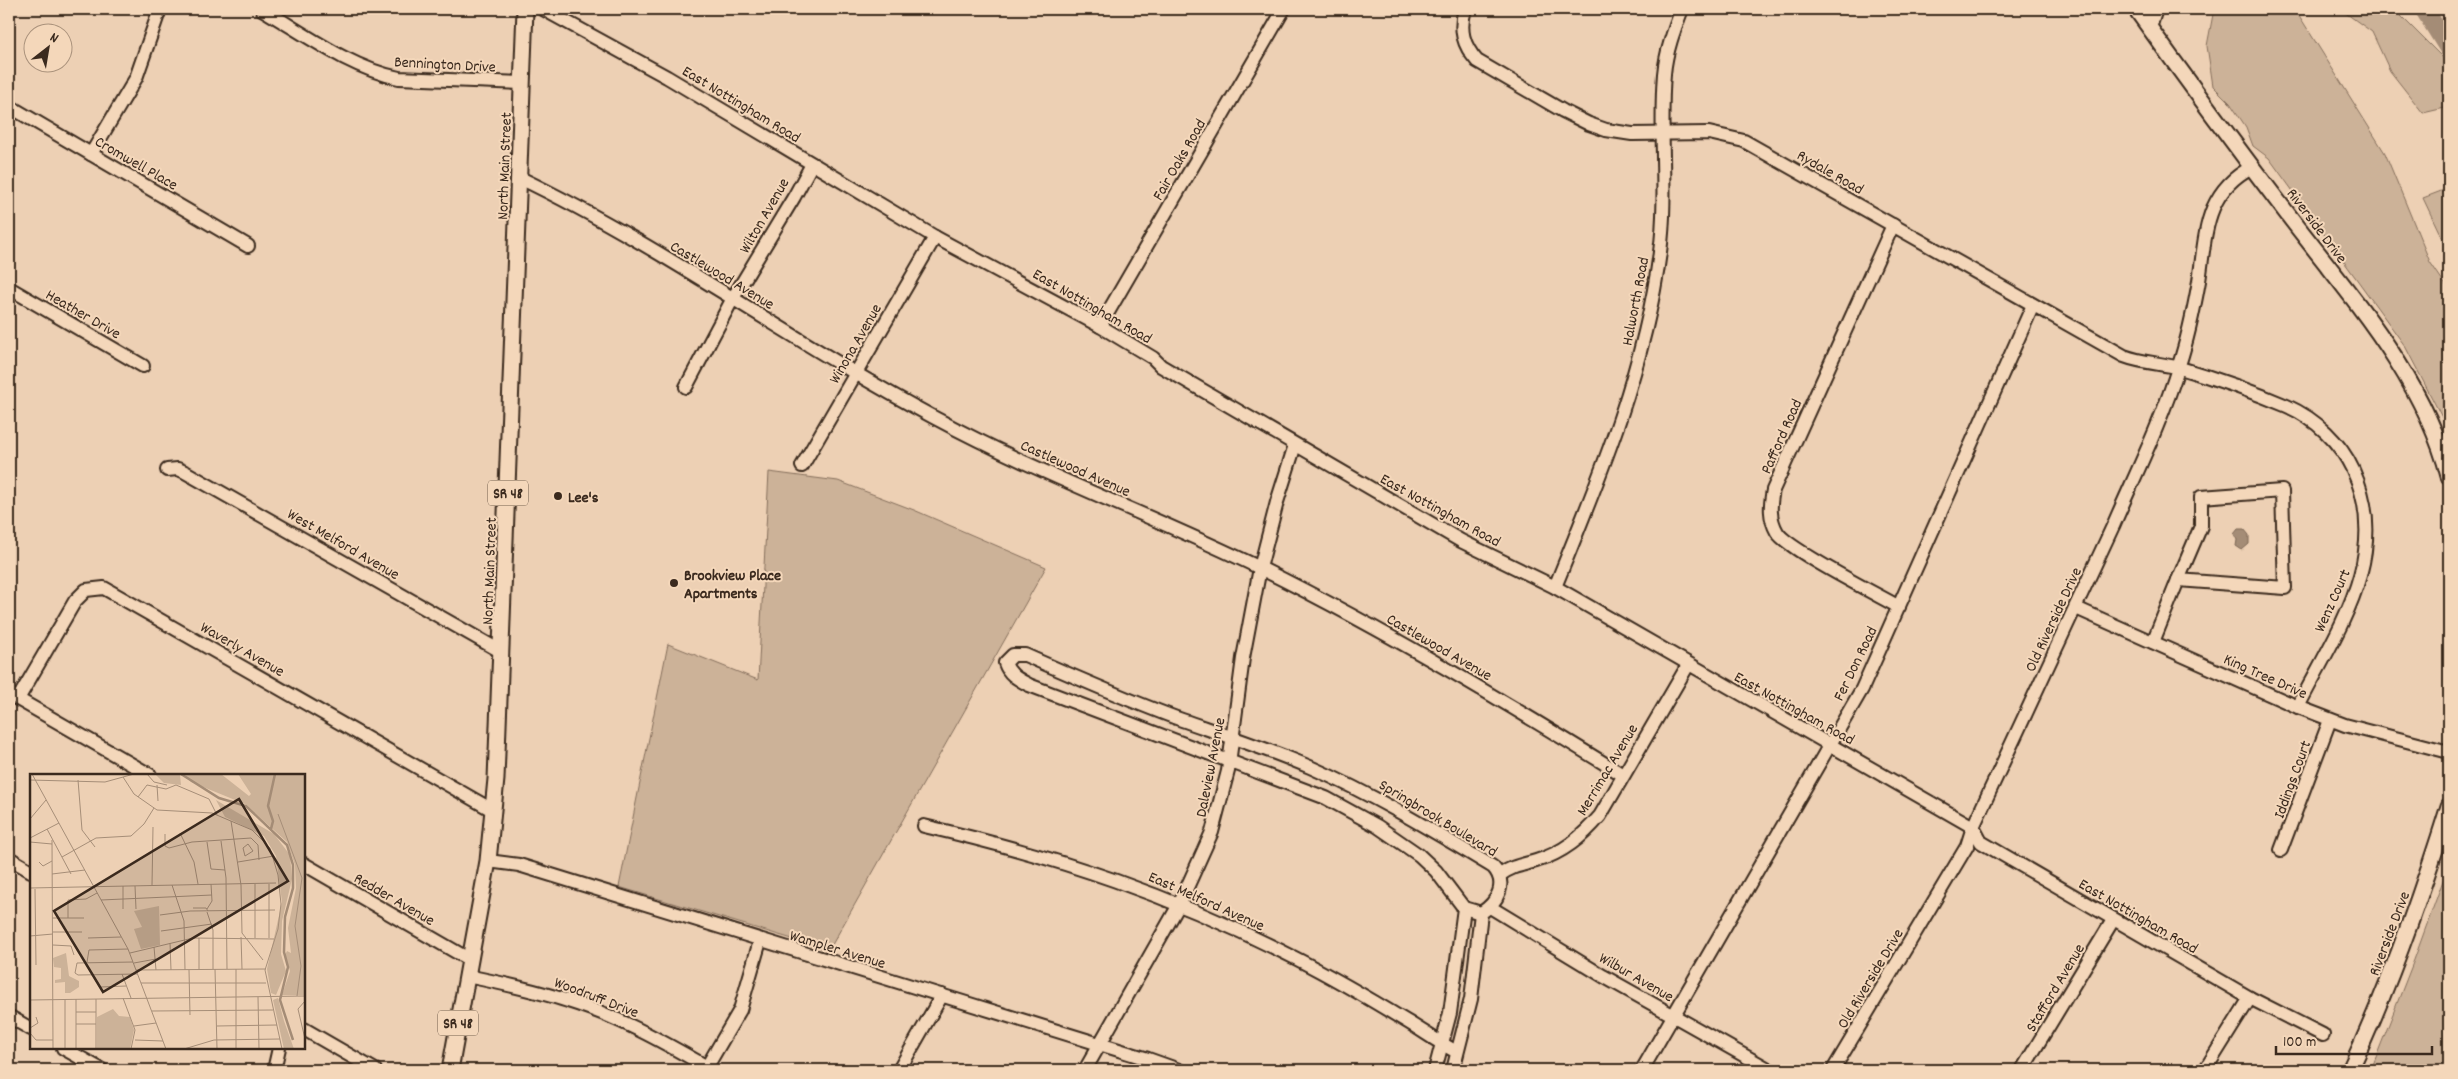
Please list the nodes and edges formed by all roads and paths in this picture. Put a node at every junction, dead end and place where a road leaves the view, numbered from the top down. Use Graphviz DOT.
graph roads {
  1 [pos="160,9"];
  2 [pos="262,9"];
  3 [pos="526,9"];
  4 [pos="543,9"];
  5 [pos="1284,9"];
  6 [pos="1465,9"];
  7 [pos="1682,9"];
  8 [pos="2136,9"];
  9 [pos="2156,9"];
  10 [pos="2150,28"];
  11 [pos="523,83"];
  12 [pos="9,106"];
  13 [pos="1663,133"];
  14 [pos="91,154"];
  15 [pos="812,164"];
  16 [pos="2252,167"];
  17 [pos="520,178"];
  18 [pos="1893,225"];
  19 [pos="934,237"];
  20 [pos="248,246"];
  21 [pos="9,288"];
  22 [pos="733,298"];
  23 [pos="2033,305"];
  24 [pos="1100,326"];
  25 [pos="143,366"];
  26 [pos="2179,368"];
  27 [pos="855,374"];
  28 [pos="686,387"];
  29 [pos="1295,445"];
  30 [pos="802,466"];
  31 [pos="167,470"];
  32 [pos="2449,476"];
  33 [pos="1260,568"];
  34 [pos="2178,580"];
  35 [pos="1555,587"];
  36 [pos="1899,607"];
  37 [pos="2076,608"];
  38 [pos="2152,642"];
  39 [pos="502,652"];
  40 [pos="1688,665"];
  41 [pos="13,697"];
  42 [pos="2298,708"];
  43 [pos="2330,720"];
  44 [pos="1232,736"];
  45 [pos="1829,744"];
  46 [pos="2449,752"];
  47 [pos="1229,760"];
  48 [pos="148,774"];
  49 [pos="1623,775"];
  50 [pos="2449,806"];
  51 [pos="494,811"];
  52 [pos="924,826"];
  53 [pos="1973,827"];
  54 [pos="2281,850"];
  55 [pos="9,858"];
  56 [pos="488,860"];
  57 [pos="305,865"];
  58 [pos="30,870"];
  59 [pos="1500,875"];
  60 [pos="1180,903"];
  61 [pos="1464,908"];
  62 [pos="1486,910"];
  63 [pos="2113,920"];
  64 [pos="760,941"];
  65 [pos="470,960"];
  66 [pos="467,976"];
  67 [pos="942,995"];
  68 [pos="2250,998"];
  69 [pos="1673,1016"];
  70 [pos="10,1017"];
  71 [pos="30,1028"];
  72 [pos="305,1030"];
  73 [pos="2323,1035"];
  74 [pos="1100,1044"];
  75 [pos="1442,1045"];
  76 [pos="65,1049"];
  77 [pos="278,1049"];
  78 [pos="1457,1052"];
  79 [pos="455,1068"];
  80 [pos="706,1068"];
  81 [pos="102,1070"];
  82 [pos="274,1070"];
  83 [pos="375,1070"];
  84 [pos="899,1070"];
  85 [pos="1085,1070"];
  86 [pos="1179,1070"];
  87 [pos="1435,1070"];
  88 [pos="1453,1070"];
  89 [pos="1642,1070"];
  90 [pos="1770,1070"];
  91 [pos="1833,1070"];
  92 [pos="2022,1070"];
  93 [pos="2205,1070"];
  94 [pos="2350,1070"];
  1 -- 14 [label="street"];
  2 -- 11 [label="street, Bennington Drive"];
  3 -- 11 [label="main road, North Main Street / SR 48"];
  4 -- 15 [label="street, East Nottingham Road"];
  5 -- 24 [label="street, Fair Oaks Road"];
  6 -- 13 [label="street, Rydale Road"];
  7 -- 13 [label="street, Halworth Road"];
  8 -- 10 [label="main road, Riverside Drive"];
  9 -- 10 [label="street"];
  10 -- 16 [label="main road, Riverside Drive"];
  11 -- 17 [label="main road, North Main Street / SR 48"];
  12 -- 14 [label="street, Cromwell Place"];
  13 -- 18 [label="street, Rydale Road"];
  13 -- 35 [label="street, Halworth Road"];
  14 -- 20 [label="street, Cromwell Place"];
  15 -- 19 [label="street, East Nottingham Road"];
  15 -- 22 [label="street, Wilton Avenue"];
  16 -- 26 [label="street, Old Riverside Drive"];
  16 -- 32 [label="main road, Riverside Drive"];
  17 -- 22 [label="street, Castlewood Avenue"];
  17 -- 39 [label="main road, North Main Street / SR 48"];
  18 -- 23 [label="street, Rydale Road"];
  18 -- 36 [label="street, Pafford Road"];
  19 -- 24 [label="street, East Nottingham Road"];
  19 -- 27 [label="street, Winona Avenue"];
  21 -- 25 [label="street, Heather Drive"];
  22 -- 27 [label="street, Castlewood Avenue"];
  22 -- 28 [label="street, Wilton Avenue"];
  23 -- 26 [label="street, Rydale Road"];
  23 -- 36 [label="street, Fer Don Road"];
  24 -- 29 [label="street, East Nottingham Road"];
  26 -- 37 [label="street, Old Riverside Drive"];
  26 -- 42 [label="street, Wenz Court"];
  27 -- 30 [label="street, Winona Avenue"];
  27 -- 33 [label="street, Castlewood Avenue"];
  29 -- 33 [label="street, Daleview Avenue"];
  29 -- 35 [label="street, East Nottingham Road"];
  31 -- 39 [label="street, West Melford Avenue"];
  33 -- 44 [label="street, Daleview Avenue"];
  33 -- 49 [label="street, Castlewood Avenue"];
  34 -- 34 [label="street"];
  34 -- 38 [label="street"];
  35 -- 40 [label="street, East Nottingham Road"];
  36 -- 45 [label="street, Fer Don Road"];
  37 -- 38 [label="street, King Tree Drive"];
  37 -- 53 [label="street, Old Riverside Drive"];
  38 -- 42 [label="street, King Tree Drive"];
  39 -- 51 [label="main road, North Main Street / SR 48"];
  40 -- 45 [label="street, East Nottingham Road"];
  40 -- 49 [label="street, Merrimac Avenue"];
  41 -- 48 [label="street"];
  41 -- 51 [label="street, Waverly Avenue"];
  42 -- 43 [label="street, King Tree Drive"];
  43 -- 46 [label="street, King Tree Drive"];
  43 -- 54 [label="street, Iddings Court"];
  44 -- 47 [label="street, Daleview Avenue"];
  44 -- 47 [label="street, Springbrook Boulevard"];
  44 -- 59 [label="street, Springbrook Boulevard"];
  45 -- 53 [label="street, East Nottingham Road"];
  45 -- 69 [label="street, Fer Don Road"];
  47 -- 60 [label="street, Daleview Avenue"];
  47 -- 61 [label="street, Springbrook Boulevard"];
  49 -- 59 [label="street, Merrimac Avenue"];
  50 -- 94 [label="main road, Riverside Drive"];
  51 -- 56 [label="main road, North Main Street / SR 48"];
  52 -- 60 [label="street, East Melford Avenue"];
  53 -- 63 [label="street, East Nottingham Road"];
  53 -- 91 [label="street, Old Riverside Drive"];
  55 -- 58 [label="street"];
  56 -- 64 [label="street, Wampler Avenue"];
  56 -- 65 [label="main road, North Main Street / SR 48"];
  57 -- 65 [label="street, Redder Avenue"];
  59 -- 62 [label="street, Springbrook Boulevard"];
  60 -- 74 [label="street, Daleview Avenue"];
  60 -- 75 [label="street, East Melford Avenue"];
  61 -- 62 [label="street"];
  61 -- 75 [label="street"];
  62 -- 69 [label="street, Wilbur Avenue"];
  62 -- 78 [label="street"];
  63 -- 68 [label="street, East Nottingham Road"];
  63 -- 92 [label="street, Stafford Avenue"];
  64 -- 67 [label="street, Wampler Avenue"];
  64 -- 80 [label="street"];
  65 -- 66 [label="main road, North Main Street / SR 48"];
  66 -- 79 [label="main road, North Main Street / SR 48"];
  66 -- 80 [label="street, Woodruff Drive"];
  67 -- 74 [label="street, Wampler Avenue"];
  67 -- 84 [label="street"];
  68 -- 73 [label="street, East Nottingham Road"];
  68 -- 93 [label="street"];
  69 -- 89 [label="street, Fer Don Road"];
  69 -- 90 [label="street, Wilbur Avenue"];
  70 -- 71 [label="street"];
  72 -- 83 [label="street"];
  74 -- 85 [label="street, Daleview Avenue"];
  74 -- 86 [label="street, Wampler Avenue"];
  75 -- 78 [label="street, East Melford Avenue"];
  75 -- 87 [label="street"];
  76 -- 81 [label="street"];
  77 -- 82 [label="street"];
  78 -- 88 [label="street"];
}
